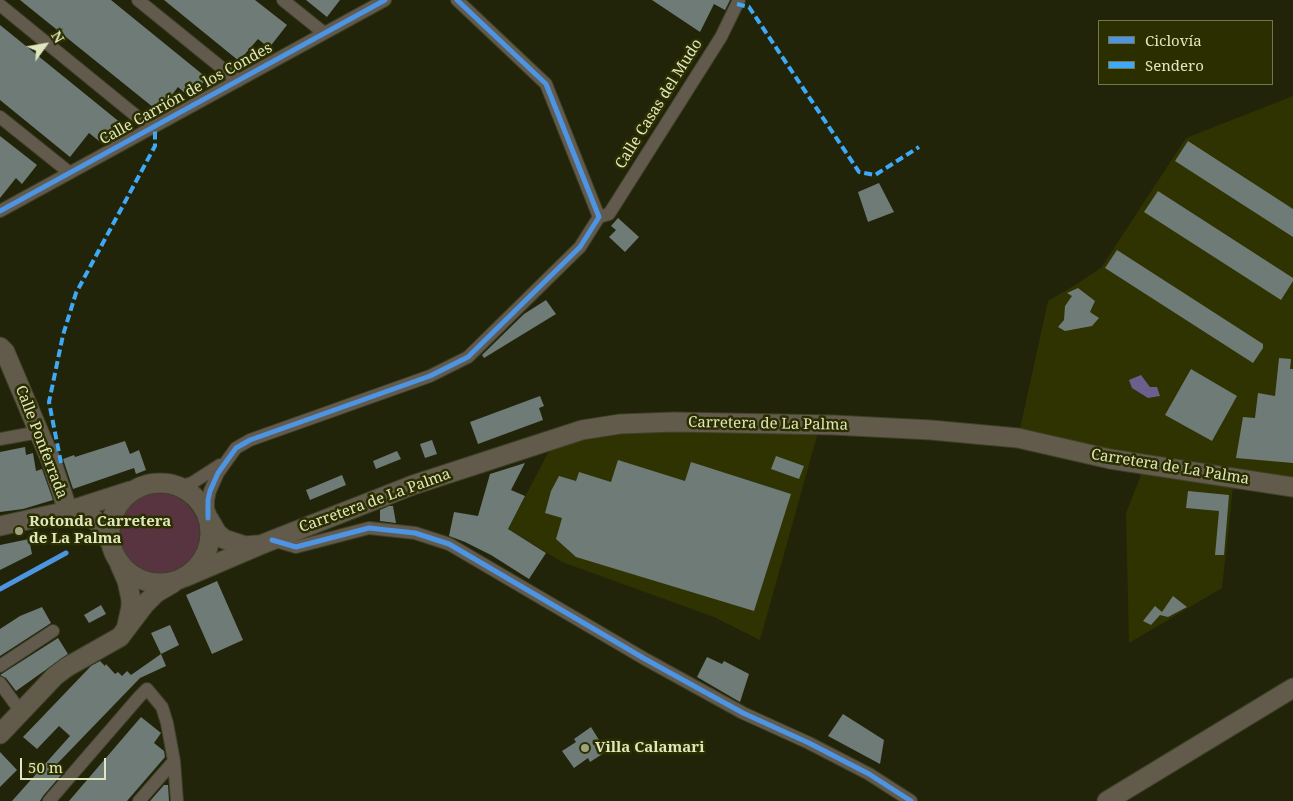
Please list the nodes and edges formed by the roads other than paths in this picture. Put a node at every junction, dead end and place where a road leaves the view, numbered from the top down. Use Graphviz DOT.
graph roads {
  1 [pos="138,0"];
  2 [pos="283,0"];
  3 [pos="385,0"];
  4 [pos="457,0"];
  5 [pos="739,0"];
  6 [pos="0,5"];
  7 [pos="324,33"];
  8 [pos="238,81"];
  9 [pos="0,116"];
  10 [pos="151,128"];
  11 [pos="70,172"];
  12 [pos="0,211"];
  13 [pos="599,217"];
  14 [pos="0,348"];
  15 [pos="39,432"];
  16 [pos="0,439"];
  17 [pos="226,460"];
  18 [pos="171,484"];
  19 [pos="1293,487"];
  20 [pos="133,490"];
  21 [pos="68,511"];
  22 [pos="208,518"];
  23 [pos="0,526"];
  24 [pos="110,542"];
  25 [pos="265,542"];
  26 [pos="118,562"];
  27 [pos="179,580"];
  28 [pos="126,629"];
  29 [pos="52,631"];
  30 [pos="0,666"];
  31 [pos="0,683"];
  32 [pos="1293,688"];
  33 [pos="21,712"];
  34 [pos="0,734"];
  35 [pos="174,761"];
  36 [pos="50,801"];
  37 [pos="139,801"];
  38 [pos="177,801"];
  39 [pos="911,801"];
  40 [pos="1107,801"];
  1 -- 8 [label="street"];
  2 -- 7 [label="street"];
  3 -- 7 [label="street, Calle Carrión de los Condes"];
  4 -- 13 [label="street"];
  5 -- 13 [label="street, Calle Casas del Mudo"];
  6 -- 10 [label="street"];
  7 -- 8 [label="street, Calle Carrión de los Condes"];
  8 -- 10 [label="street, Calle Carrión de los Condes"];
  9 -- 11 [label="street"];
  10 -- 11 [label="street, Calle Carrión de los Condes"];
  11 -- 12 [label="street, Calle Carrión de los Condes"];
  13 -- 17 [label="street, Calle Casas del Mudo"];
  14 -- 15 [label="main road, Calle Ponferrada"];
  15 -- 16 [label="street"];
  15 -- 21 [label="main road, Calle Ponferrada"];
  17 -- 18 [label="street"];
  17 -- 22 [label="street"];
  18 -- 20 [label="main road"];
  18 -- 22 [label="main road"];
  19 -- 25 [label="main road, Carretera de La Palma"];
  20 -- 21 [label="main road"];
  20 -- 24 [label="main road"];
  21 -- 23 [label="main road"];
  21 -- 24 [label="main road"];
  22 -- 25 [label="main road, Carretera de La Palma"];
  22 -- 27 [label="main road"];
  24 -- 26 [label="main road"];
  25 -- 27 [label="main road, Carretera de La Palma"];
  25 -- 39 [label="street"];
  26 -- 27 [label="main road"];
  26 -- 28 [label="main road"];
  27 -- 28 [label="main road"];
  28 -- 33 [label="main road"];
  29 -- 30 [label="street"];
  31 -- 33 [label="street"];
  32 -- 40 [label="main road"];
  33 -- 34 [label="main road"];
  35 -- 36 [label="street"];
  35 -- 37 [label="street"];
  35 -- 38 [label="street"];
}
